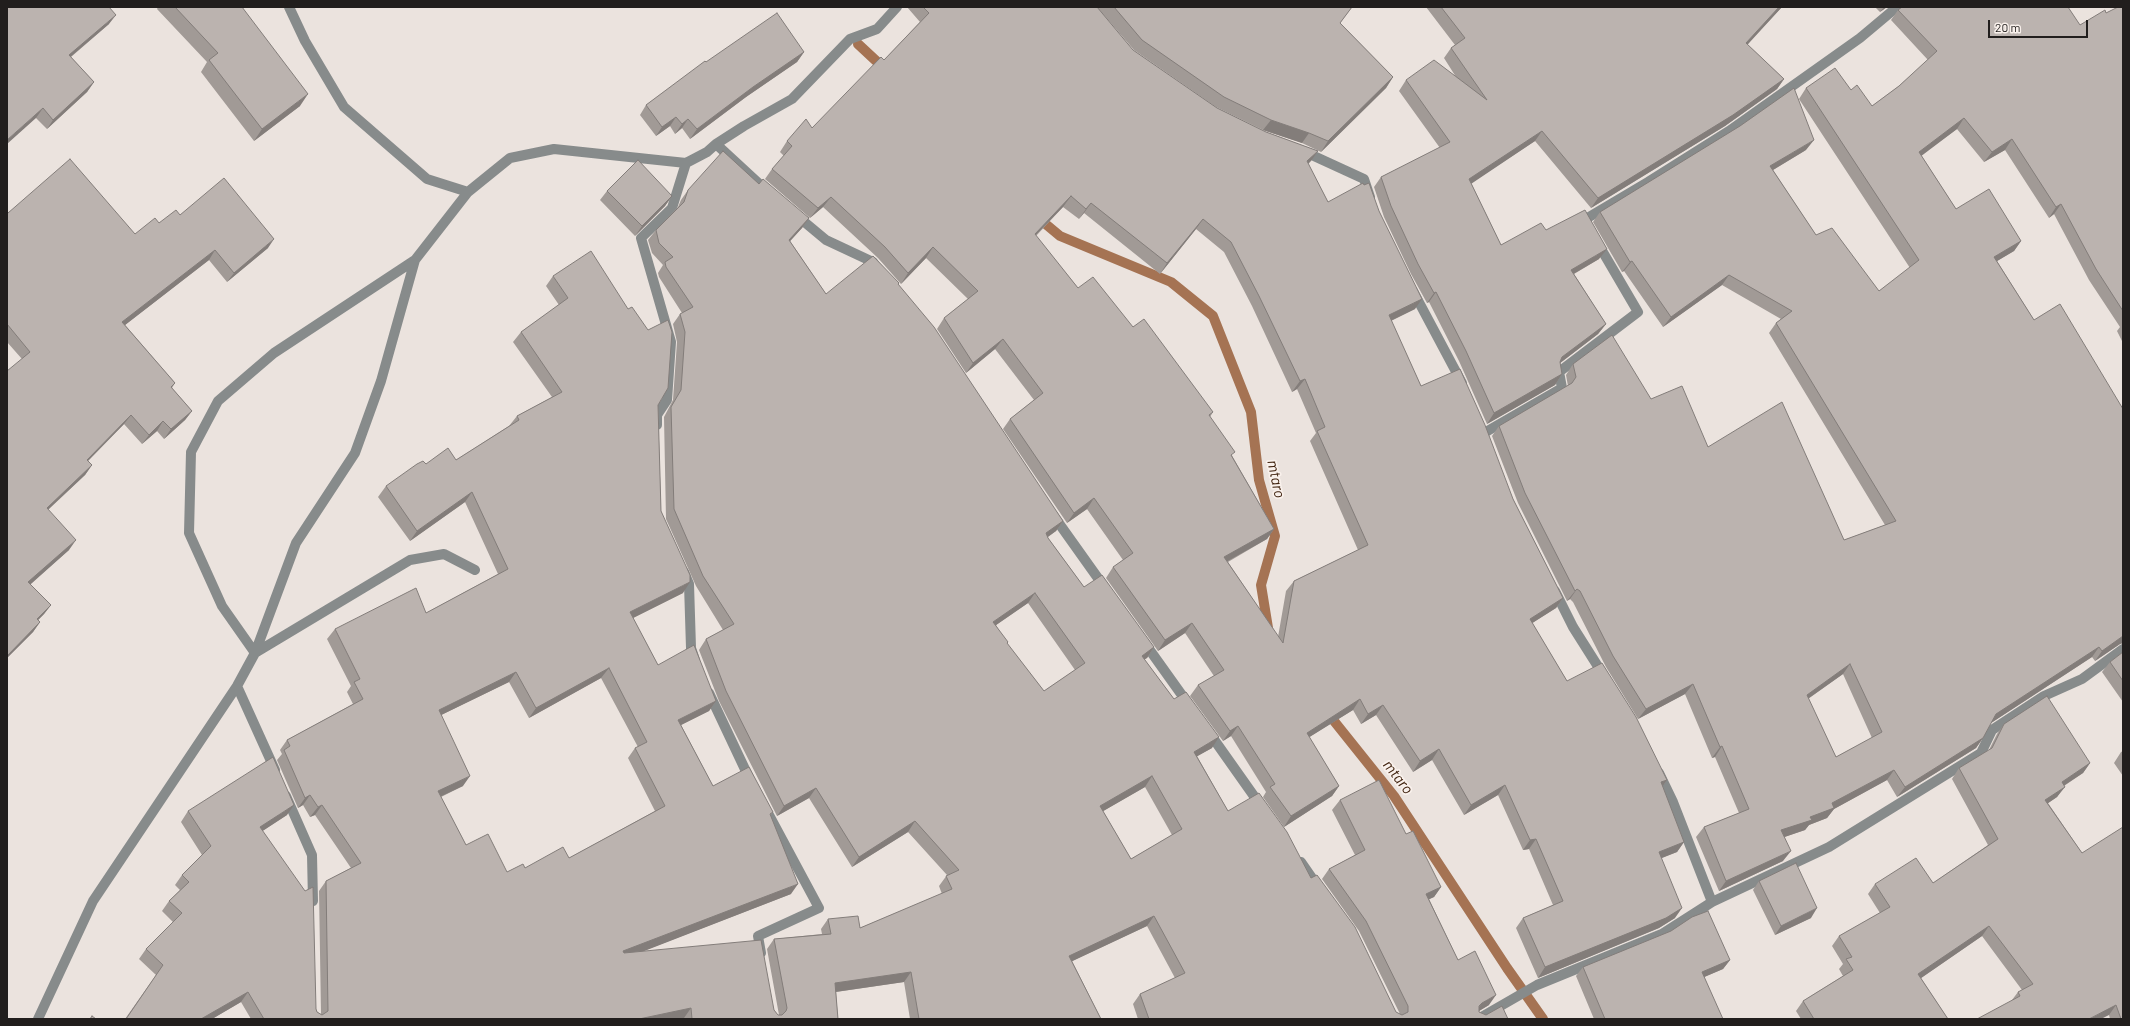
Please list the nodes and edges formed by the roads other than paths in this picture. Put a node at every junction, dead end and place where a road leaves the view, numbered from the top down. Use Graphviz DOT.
graph roads {
  1 [pos="289,7"];
  2 [pos="897,7"];
  3 [pos="1897,7"];
  4 [pos="716,144"];
  5 [pos="1293,147"];
  6 [pos="686,163"];
  7 [pos="468,192"];
  8 [pos="778,200"];
  9 [pos="1373,206"];
  10 [pos="790,210"];
  11 [pos="415,260"];
  12 [pos="883,274"];
  13 [pos="1409,284"];
  14 [pos="1466,391"];
  15 [pos="1484,433"];
  16 [pos="657,438"];
  17 [pos="1047,506"];
  18 [pos="680,563"];
  19 [pos="474,570"];
  20 [pos="1551,585"];
  21 [pos="1112,597"];
  22 [pos="1140,636"];
  23 [pos="2123,649"];
  24 [pos="255,652"];
  25 [pos="699,669"];
  26 [pos="704,683"];
  27 [pos="1610,685"];
  28 [pos="238,686"];
  29 [pos="1654,763"];
  30 [pos="756,791"];
  31 [pos="763,805"];
  32 [pos="1269,817"];
  33 [pos="1297,856"];
  34 [pos="1325,895"];
  35 [pos="1712,902"];
  36 [pos="313,909"];
  37 [pos="764,966"];
  38 [pos="38,1019"];
  39 [pos="1478,1019"];
  1 -- 7 [label="street"];
  2 -- 4 [label="street"];
  3 -- 15 [label="street"];
  4 -- 6 [label="street"];
  4 -- 8 [label="street"];
  5 -- 9 [label="street"];
  6 -- 7 [label="street"];
  6 -- 16 [label="street"];
  7 -- 11 [label="street"];
  10 -- 12 [label="street"];
  11 -- 24 [label="street"];
  11 -- 24 [label="street"];
  13 -- 14 [label="street"];
  17 -- 21 [label="street"];
  18 -- 25 [label="street"];
  19 -- 24 [label="street"];
  20 -- 27 [label="street"];
  22 -- 32 [label="street"];
  23 -- 35 [label="street"];
  24 -- 28 [label="street"];
  26 -- 30 [label="street"];
  28 -- 36 [label="street"];
  28 -- 38 [label="street"];
  29 -- 35 [label="street"];
  31 -- 37 [label="street"];
  33 -- 34 [label="street"];
  35 -- 39 [label="street"];
}
